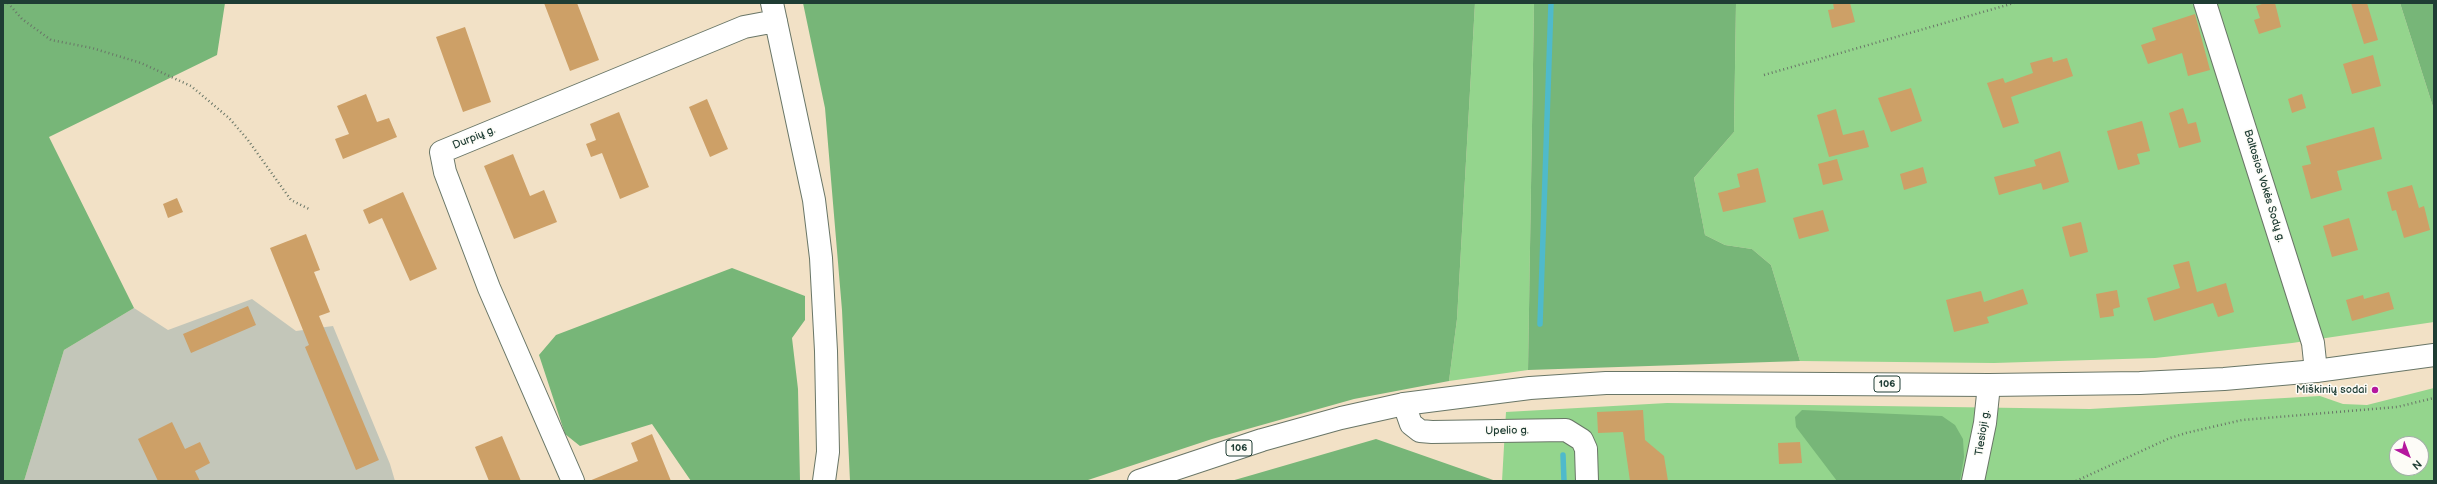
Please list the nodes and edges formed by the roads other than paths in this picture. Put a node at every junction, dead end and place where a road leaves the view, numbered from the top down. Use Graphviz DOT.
graph roads {
  1 [pos="2205,3"];
  2 [pos="774,12"];
  3 [pos="2434,355"];
  4 [pos="2316,370"];
  5 [pos="1989,385"];
  6 [pos="1404,404"];
  7 [pos="573,481"];
  8 [pos="824,481"];
  9 [pos="1139,481"];
  10 [pos="1587,481"];
  11 [pos="1973,481"];
  1 -- 4 [label="street, Baltosios Vokės Sodų g."];
  2 -- 7 [label="street, Durpių g."];
  2 -- 8 [label="street"];
  3 -- 4 [label="street, 106"];
  4 -- 5 [label="street, 106"];
  5 -- 6 [label="street, 106"];
  5 -- 11 [label="street, Tiesioji g."];
  6 -- 9 [label="street, 106"];
  6 -- 10 [label="street, Upelio g."];
}
